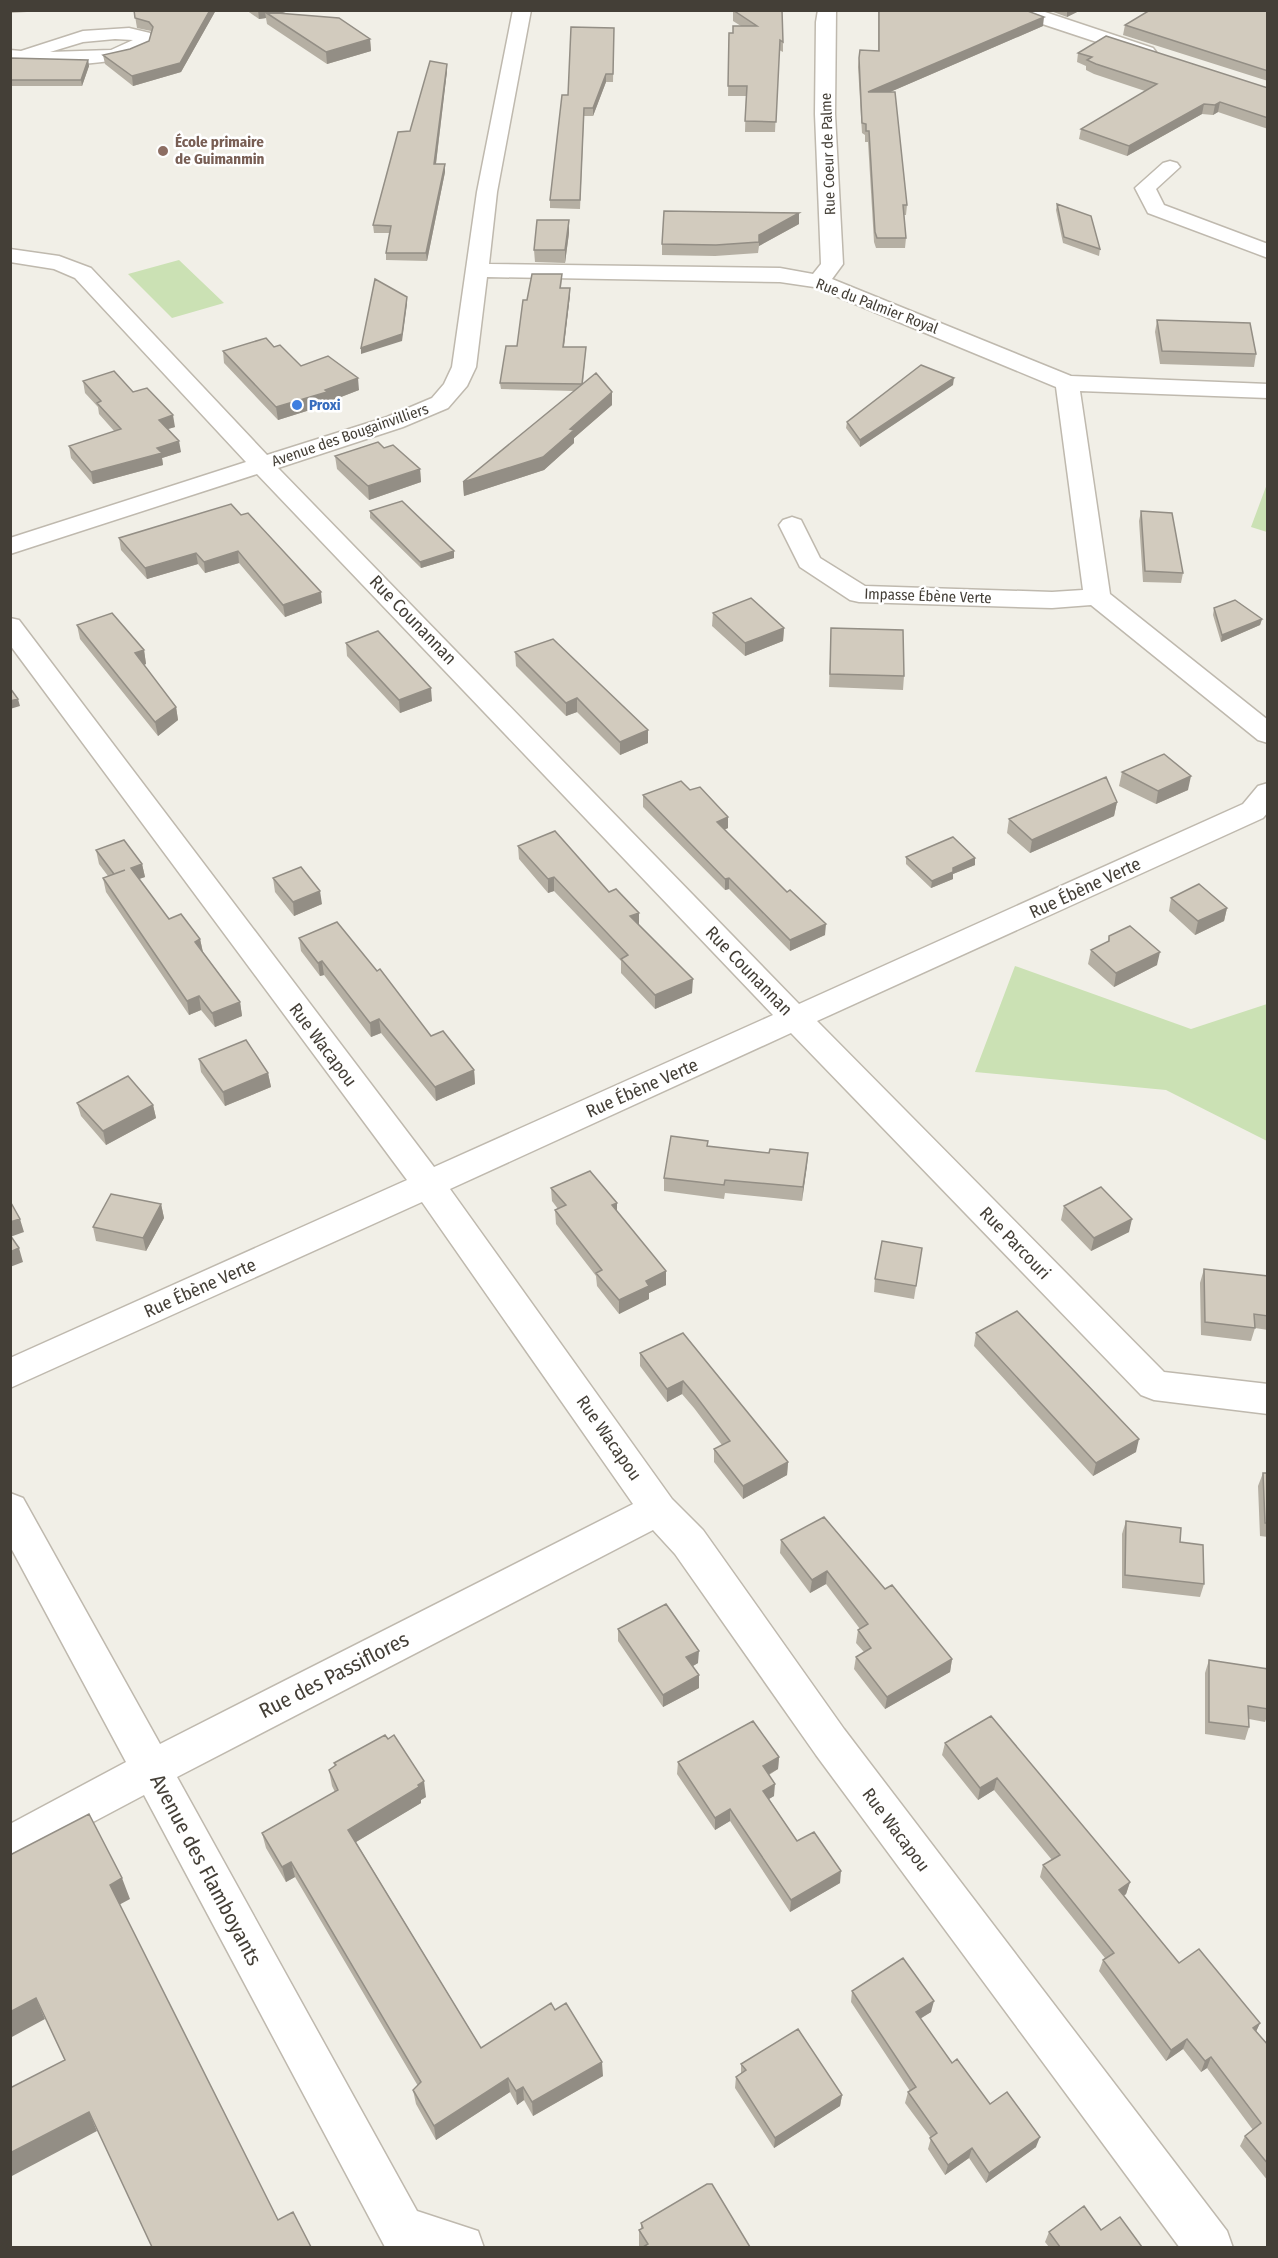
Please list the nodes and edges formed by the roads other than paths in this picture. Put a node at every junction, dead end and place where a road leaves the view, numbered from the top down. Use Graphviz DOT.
graph roads {
  1 [pos="522,10"];
  2 [pos="1019,10"];
  3 [pos="826,16"];
  4 [pos="18,56"];
  5 [pos="1166,58"];
  6 [pos="1170,167"];
  7 [pos="1268,252"];
  8 [pos="10,255"];
  9 [pos="478,270"];
  10 [pos="819,281"];
  11 [pos="1068,383"];
  12 [pos="1268,391"];
  13 [pos="263,464"];
  14 [pos="792,525"];
  15 [pos="10,546"];
  16 [pos="1097,597"];
  17 [pos="10,626"];
  18 [pos="1268,734"];
  19 [pos="1268,792"];
  20 [pos="797,1020"];
  21 [pos="429,1185"];
  22 [pos="10,1374"];
  23 [pos="1268,1399"];
  24 [pos="10,1509"];
  25 [pos="659,1510"];
  26 [pos="152,1769"];
  27 [pos="10,1846"];
  28 [pos="399,2239"];
  29 [pos="461,2247"];
  30 [pos="1210,2247"];
  1 -- 9 [label="street, Avenue des Bougainvilliers"];
  2 -- 5 [label="street"];
  3 -- 10 [label="street, Rue Coeur de Palme"];
  4 -- 4 [label="street"];
  6 -- 7 [label="street"];
  8 -- 13 [label="street, Rue Counannan"];
  9 -- 10 [label="street, Rue du Palmier Royal"];
  9 -- 13 [label="street, Avenue des Bougainvilliers"];
  10 -- 11 [label="street, Rue du Palmier Royal"];
  11 -- 12 [label="street, Rue du Palmier Royal"];
  11 -- 16 [label="street"];
  13 -- 15 [label="street, Avenue des Bougainvilliers"];
  13 -- 20 [label="street, Rue Counannan"];
  14 -- 16 [label="street, Impasse Ébène Verte"];
  16 -- 18 [label="street"];
  17 -- 21 [label="street, Rue Wacapou"];
  19 -- 20 [label="street, Rue Ébène Verte"];
  20 -- 21 [label="street, Rue Ébène Verte"];
  20 -- 23 [label="street, Rue Parcouri"];
  21 -- 22 [label="street, Rue Ébène Verte"];
  21 -- 25 [label="street, Rue Wacapou"];
  24 -- 26 [label="street, Avenue des Flamboyants"];
  25 -- 26 [label="street, Rue des Passiflores"];
  25 -- 30 [label="street, Rue Wacapou"];
  26 -- 27 [label="street, Rue des Passiflores"];
  26 -- 28 [label="street, Avenue des Flamboyants"];
  28 -- 29 [label="street"];
}
